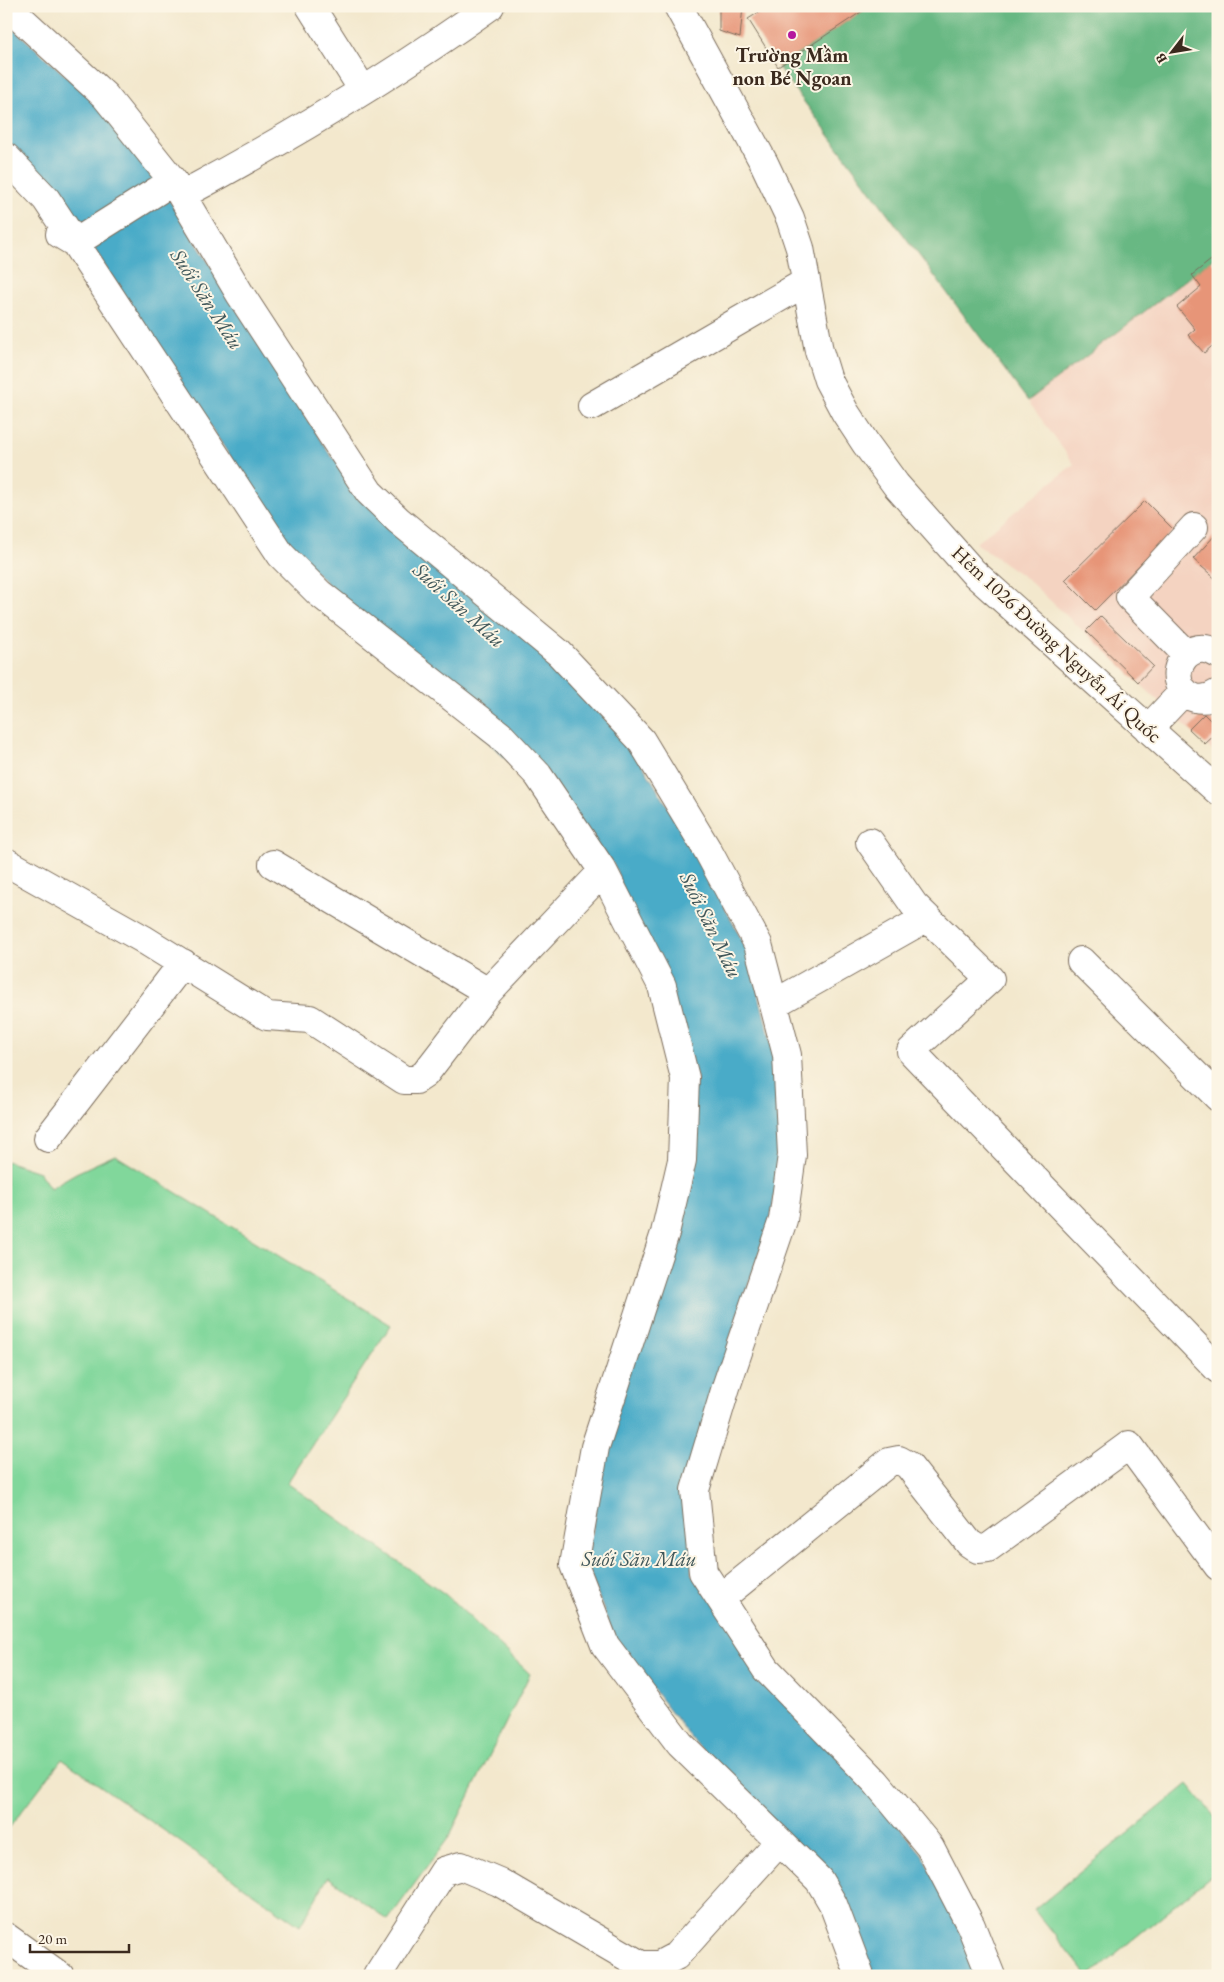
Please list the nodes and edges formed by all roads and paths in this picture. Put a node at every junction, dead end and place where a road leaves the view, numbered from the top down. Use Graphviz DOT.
graph roads {
  1 [pos="7,6"];
  2 [pos="310,6"];
  3 [pos="490,6"];
  4 [pos="677,6"];
  5 [pos="363,90"];
  6 [pos="6,158"];
  7 [pos="6,176"];
  8 [pos="178,188"];
  9 [pos="75,242"];
  10 [pos="806,282"];
  11 [pos="592,406"];
  12 [pos="1194,527"];
  13 [pos="1186,654"];
  14 [pos="1218,654"];
  15 [pos="1184,691"];
  16 [pos="1218,693"];
  17 [pos="1148,729"];
  18 [pos="1218,791"];
  19 [pos="870,842"];
  20 [pos="6,862"];
  21 [pos="273,864"];
  22 [pos="603,871"];
  23 [pos="926,918"];
  24 [pos="1081,961"];
  25 [pos="183,964"];
  26 [pos="488,992"];
  27 [pos="774,1004"];
  28 [pos="1218,1097"];
  29 [pos="48,1138"];
  30 [pos="1218,1369"];
  31 [pos="1218,1566"];
  32 [pos="721,1598"];
  33 [pos="779,1842"];
  34 [pos="6,1937"];
  35 [pos="60,1976"];
  36 [pos="377,1976"];
  37 [pos="860,1976"];
  38 [pos="991,1976"];
  1 -- 8 [label="street"];
  2 -- 5 [label="street"];
  3 -- 5 [label="street"];
  4 -- 10 [label="street, Hẻm 1026 Đường Nguyễn Ái Quốc"];
  5 -- 8 [label="street"];
  6 -- 9 [label="street"];
  7 -- 9 [label="street"];
  8 -- 9 [label="street"];
  8 -- 27 [label="street"];
  9 -- 22 [label="street"];
  10 -- 11 [label="street"];
  10 -- 17 [label="street, Hẻm 1026 Đường Nguyễn Ái Quốc"];
  12 -- 13 [label="street"];
  13 -- 14 [label="street"];
  13 -- 15 [label="street"];
  15 -- 16 [label="street"];
  15 -- 17 [label="street"];
  17 -- 18 [label="street, Hẻm 1026 Đường Nguyễn Ái Quốc"];
  19 -- 23 [label="street"];
  20 -- 25 [label="street"];
  21 -- 26 [label="street"];
  22 -- 26 [label="street"];
  22 -- 33 [label="street"];
  23 -- 27 [label="street"];
  23 -- 30 [label="street"];
  24 -- 28 [label="street"];
  25 -- 26 [label="street"];
  25 -- 29 [label="street"];
  27 -- 32 [label="street"];
  31 -- 32 [label="street"];
  32 -- 38 [label="street"];
  33 -- 36 [label="street"];
  33 -- 37 [label="street"];
  34 -- 35 [label="street"];
}
